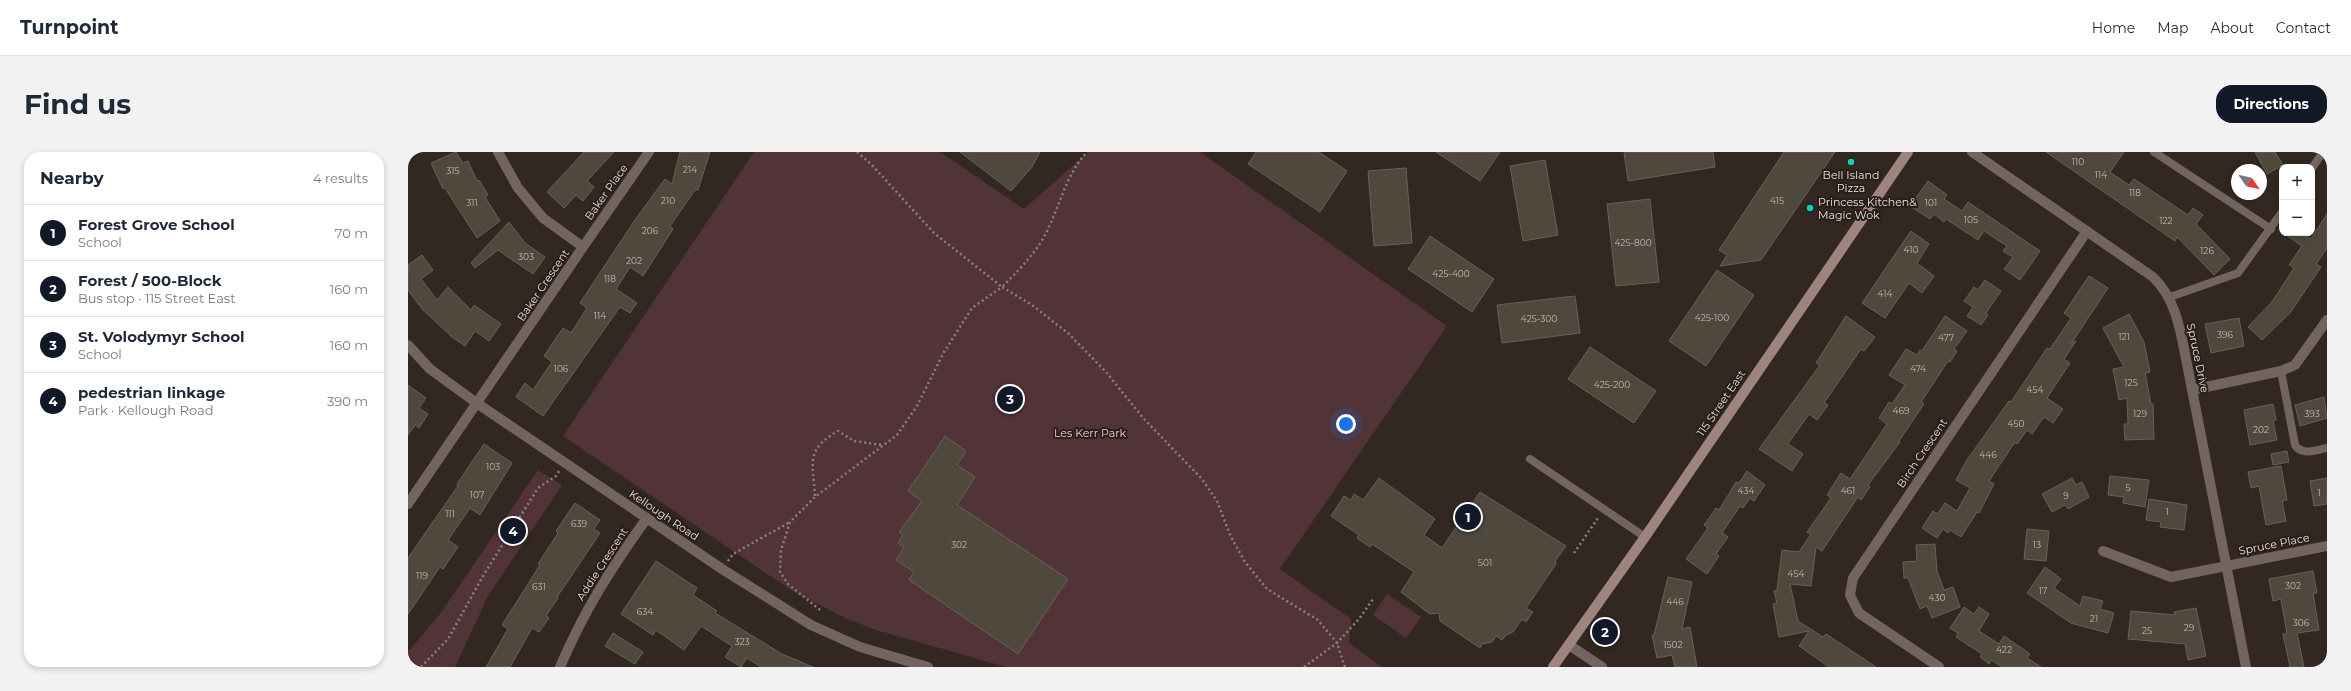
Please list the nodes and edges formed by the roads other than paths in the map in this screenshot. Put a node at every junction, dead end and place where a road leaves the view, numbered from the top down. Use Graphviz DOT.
graph roads {
  1 [pos="498,152"];
  2 [pos="649,152"];
  3 [pos="1908,152"];
  4 [pos="1972,152"];
  5 [pos="2154,152"];
  6 [pos="2323,152"];
  7 [pos="2315,164"];
  8 [pos="2279,217"];
  9 [pos="2271,229"];
  10 [pos="2087,231"];
  11 [pos="583,247"];
  12 [pos="2170,297"];
  13 [pos="2327,320"];
  14 [pos="408,346"];
  15 [pos="2281,371"];
  16 [pos="2192,390"];
  17 [pos="478,404"];
  18 [pos="2327,448"];
  19 [pos="1530,459"];
  20 [pos="408,504"];
  21 [pos="646,518"];
  22 [pos="1645,537"];
  23 [pos="2327,546"];
  24 [pos="2103,550"];
  25 [pos="2226,566"];
  26 [pos="1569,645"];
  27 [pos="560,667"];
  28 [pos="928,667"];
  29 [pos="1553,667"];
  30 [pos="1602,667"];
  31 [pos="1939,667"];
  32 [pos="2246,667"];
  1 -- 11 [label="street, Baker Crescent"];
  2 -- 11 [label="street, Baker Place"];
  3 -- 22 [label="street, 115 Street East"];
  4 -- 10 [label="street, Spruce Drive"];
  5 -- 9 [label="lane"];
  6 -- 7 [label="lane"];
  8 -- 9 [label="lane"];
  9 -- 12 [label="lane"];
  10 -- 12 [label="street, Spruce Drive"];
  10 -- 31 [label="street, Birch Crescent"];
  11 -- 17 [label="street, Baker Crescent"];
  12 -- 16 [label="street, Spruce Drive"];
  13 -- 15 [label="street"];
  14 -- 17 [label="street, Kellough Road"];
  15 -- 16 [label="street"];
  15 -- 18 [label="lane"];
  16 -- 25 [label="street, Spruce Drive"];
  17 -- 20 [label="street, Baker Crescent"];
  17 -- 21 [label="street, Kellough Road"];
  19 -- 22 [label="lane"];
  21 -- 27 [label="street, Addie Crescent"];
  21 -- 28 [label="street, Kellough Road"];
  22 -- 26 [label="street, 115 Street East"];
  23 -- 25 [label="street, Spruce Place"];
  24 -- 25 [label="street, Spruce Place"];
  25 -- 32 [label="street, Spruce Drive"];
  26 -- 29 [label="street, 115 Street East"];
  26 -- 30 [label="street"];
}
